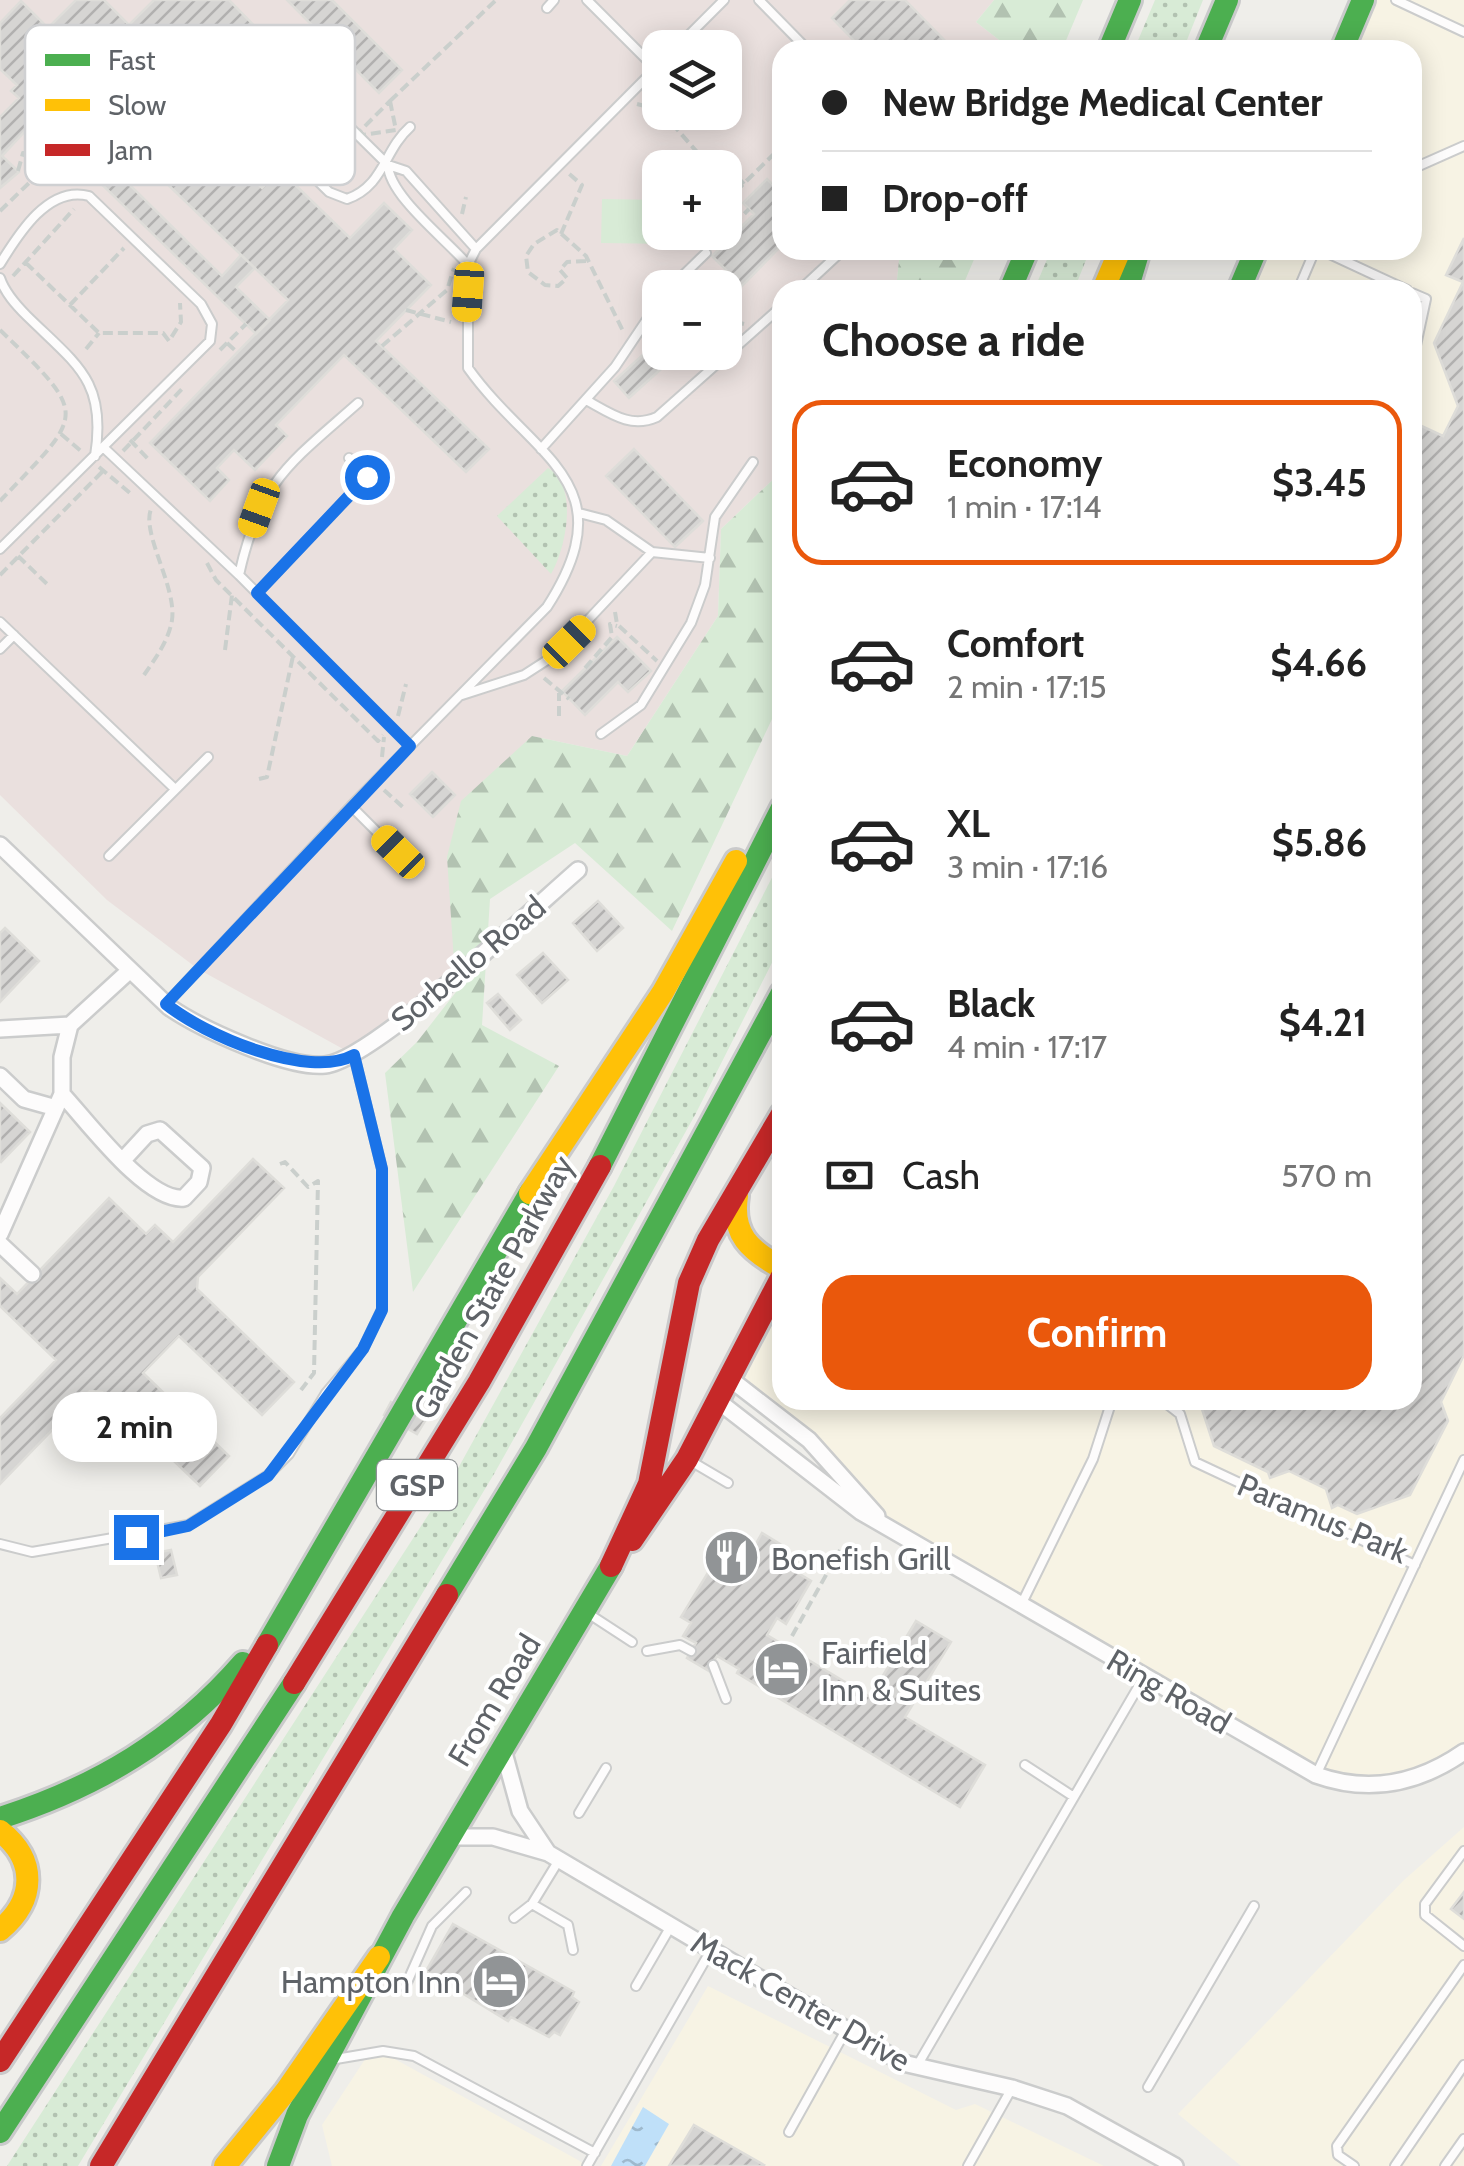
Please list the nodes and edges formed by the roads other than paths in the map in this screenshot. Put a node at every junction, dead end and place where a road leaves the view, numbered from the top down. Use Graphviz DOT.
graph roads {
  1 [pos="554,0"];
  2 [pos="587,0"];
  3 [pos="724,0"];
  4 [pos="759,0"];
  5 [pos="1130,0"];
  6 [pos="1227,0"];
  7 [pos="1362,0"];
  8 [pos="1396,0"];
  9 [pos="547,8"];
  10 [pos="694,30"];
  11 [pos="1464,32"];
  12 [pos="798,40"];
  13 [pos="1113,40"];
  14 [pos="1210,40"];
  15 [pos="1346,40"];
  16 [pos="642,51"];
  17 [pos="642,82"];
  18 [pos="410,126"];
  19 [pos="355,132"];
  20 [pos="1464,146"];
  21 [pos="388,165"];
  22 [pos="1422,165"];
  23 [pos="325,185"];
  24 [pos="476,250"];
  25 [pos="706,254"];
  26 [pos="832,260"];
  27 [pos="1340,260"];
  28 [pos="0,264"];
  29 [pos="468,265"];
  30 [pos="689,270"];
  31 [pos="0,278"];
  32 [pos="811,280"];
  33 [pos="1385,280"];
  34 [pos="772,315"];
  35 [pos="642,328"];
  36 [pos="586,400"];
  37 [pos="358,403"];
  38 [pos="104,447"];
  39 [pos="541,449"];
  40 [pos="93,458"];
  41 [pos="349,458"];
  42 [pos="753,462"];
  43 [pos="579,512"];
  44 [pos="3,546"];
  45 [pos="652,552"];
  46 [pos="710,558"];
  47 [pos="239,574"];
  48 [pos="257,593"];
  49 [pos="0,622"];
  50 [pos="14,635"];
  51 [pos="0,649"];
  52 [pos="458,697"];
  53 [pos="601,734"];
  54 [pos="410,746"];
  55 [pos="208,757"];
  56 [pos="175,789"];
  57 [pos="772,801"];
  58 [pos="351,806"];
  59 [pos="772,828"];
  60 [pos="0,845"];
  61 [pos="109,856"];
  62 [pos="413,868"];
  63 [pos="578,870"];
  64 [pos="129,970"];
  65 [pos="166,1004"];
  66 [pos="772,1011"];
  67 [pos="70,1025"];
  68 [pos="0,1029"];
  69 [pos="354,1055"];
  70 [pos="0,1076"];
  71 [pos="59,1101"];
  72 [pos="772,1132"];
  73 [pos="123,1160"];
  74 [pos="739,1190"];
  75 [pos="1,1224"];
  76 [pos="0,1244"];
  77 [pos="772,1263"];
  78 [pos="32,1274"];
  79 [pos="772,1295"];
  80 [pos="729,1378"];
  81 [pos="718,1402"];
  82 [pos="1109,1410"];
  83 [pos="1175,1410"];
  84 [pos="687,1459"];
  85 [pos="1464,1460"];
  86 [pos="728,1483"];
  87 [pos="887,1526"];
  88 [pos="0,1544"];
  89 [pos="1415,1565"];
  90 [pos="611,1566"];
  91 [pos="1021,1605"];
  92 [pos="284,1611"];
  93 [pos="584,1611"];
  94 [pos="632,1642"];
  95 [pos="647,1650"];
  96 [pos="691,1651"];
  97 [pos="712,1665"];
  98 [pos="1144,1677"];
  99 [pos="726,1699"];
  100 [pos="503,1749"];
  101 [pos="1464,1752"];
  102 [pos="1026,1765"];
  103 [pos="606,1768"];
  104 [pos="1316,1775"];
  105 [pos="1074,1798"];
  106 [pos="579,1813"];
  107 [pos="0,1818"];
  108 [pos="0,1830"];
  109 [pos="450,1837"];
  110 [pos="1464,1852"];
  111 [pos="553,1857"];
  112 [pos="466,1892"];
  113 [pos="532,1904"];
  114 [pos="1254,1906"];
  115 [pos="514,1918"];
  116 [pos="671,1926"];
  117 [pos="0,1930"];
  118 [pos="1464,1946"];
  119 [pos="573,1950"];
  120 [pos="711,1950"];
  121 [pos="379,1957"];
  122 [pos="1464,1965"];
  123 [pos="636,1986"];
  124 [pos="405,1987"];
  125 [pos="846,2030"];
  126 [pos="0,2062"];
  127 [pos="326,2062"];
  128 [pos="1464,2065"];
  129 [pos="915,2068"];
  130 [pos="1148,2087"];
  131 [pos="1012,2088"];
  132 [pos="0,2132"];
  133 [pos="790,2132"];
  134 [pos="1464,2139"];
  135 [pos="595,2153"];
  136 [pos="101,2166"];
  137 [pos="224,2166"];
  138 [pos="278,2166"];
  139 [pos="588,2166"];
  140 [pos="968,2166"];
  141 [pos="1175,2166"];
  142 [pos="1354,2166"];
  143 [pos="1395,2166"];
  144 [pos="1444,2166"];
  1 -- 9 [label="lane"];
  2 -- 16 [label="lane"];
  3 -- 10 [label="lane"];
  4 -- 12 [label="lane"];
  5 -- 13 [label="main road"];
  6 -- 14 [label="main road"];
  7 -- 15 [label="main road"];
  8 -- 11 [label="lane"];
  17 -- 24 [label="lane"];
  18 -- 21 [label="lane"];
  19 -- 21 [label="lane"];
  20 -- 22 [label="lane"];
  21 -- 23 [label="lane"];
  21 -- 24 [label="lane"];
  21 -- 29 [label="lane"];
  24 -- 29 [label="lane"];
  25 -- 30 [label="lane"];
  26 -- 32 [label="lane"];
  27 -- 33 [label="lane"];
  28 -- 38 [label="lane"];
  29 -- 39 [label="lane"];
  31 -- 40 [label="lane"];
  34 -- 36 [label="lane"];
  35 -- 36 [label="lane"];
  36 -- 39 [label="lane"];
  37 -- 47 [label="lane"];
  38 -- 40 [label="lane"];
  38 -- 47 [label="lane"];
  39 -- 43 [label="lane"];
  40 -- 44 [label="lane"];
  41 -- 48 [label="lane"];
  42 -- 46 [label="lane"];
  43 -- 45 [label="lane"];
  43 -- 52 [label="lane"];
  45 -- 46 [label="lane"];
  45 -- 52 [label="lane"];
  46 -- 53 [label="lane"];
  47 -- 48 [label="lane"];
  48 -- 54 [label="lane"];
  49 -- 50 [label="lane"];
  50 -- 51 [label="lane"];
  50 -- 56 [label="lane"];
  52 -- 54 [label="lane"];
  54 -- 58 [label="lane"];
  55 -- 56 [label="lane"];
  56 -- 61 [label="lane"];
  57 -- 92 [label="main road"];
  58 -- 62 [label="lane"];
  58 -- 65 [label="lane"];
  59 -- 132 [label="main road, Garden State Parkway / GSP"];
  60 -- 64 [label="street"];
  63 -- 69 [label="street, Sorbello Road"];
  64 -- 65 [label="street"];
  64 -- 67 [label="street"];
  65 -- 69 [label="street"];
  66 -- 136 [label="main road, GSP"];
  67 -- 68 [label="street"];
  67 -- 71 [label="street"];
  69 -- 88 [label="lane"];
  70 -- 71 [label="street"];
  71 -- 73 [label="street"];
  71 -- 75 [label="street"];
  72 -- 74 [label="main road"];
  73 -- 73 [label="street"];
  74 -- 77 [label="main road"];
  74 -- 90 [label="main road"];
  76 -- 78 [label="street"];
  79 -- 80 [label="main road, From Road"];
  80 -- 81 [label="main road, From Road"];
  80 -- 87 [label="street"];
  81 -- 84 [label="main road, From Road"];
  81 -- 87 [label="street, Ring Road"];
  82 -- 91 [label="lane"];
  83 -- 89 [label="lane, Paramus Park"];
  84 -- 86 [label="lane"];
  84 -- 90 [label="main road, From Road"];
  85 -- 89 [label="lane, Paramus Park"];
  87 -- 91 [label="street, Ring Road"];
  89 -- 104 [label="lane"];
  90 -- 93 [label="main road, From Road"];
  91 -- 98 [label="street, Ring Road"];
  92 -- 107 [label="main road"];
  92 -- 126 [label="main road"];
  93 -- 94 [label="lane"];
  93 -- 100 [label="main road, From Road"];
  95 -- 96 [label="lane"];
  97 -- 99 [label="lane"];
  98 -- 104 [label="street, Ring Road"];
  98 -- 105 [label="lane"];
  100 -- 109 [label="main road, From Road"];
  100 -- 111 [label="street, Mack Center Drive"];
  101 -- 104 [label="street, Ring Road"];
  102 -- 105 [label="lane"];
  103 -- 106 [label="lane"];
  105 -- 129 [label="lane"];
  108 -- 117 [label="main road"];
  109 -- 111 [label="street, Mack Center Drive"];
  109 -- 121 [label="main road, From Road"];
  110 -- 118 [label="lane"];
  111 -- 113 [label="lane"];
  111 -- 116 [label="street, Mack Center Drive"];
  112 -- 124 [label="lane"];
  113 -- 115 [label="lane"];
  113 -- 119 [label="lane"];
  114 -- 130 [label="lane"];
  116 -- 120 [label="street, Mack Center Drive"];
  116 -- 123 [label="lane"];
  120 -- 125 [label="street, Mack Center Drive"];
  120 -- 135 [label="lane"];
  121 -- 127 [label="main road, From Road"];
  121 -- 137 [label="main road"];
  122 -- 142 [label="lane"];
  125 -- 129 [label="street, Mack Center Drive"];
  125 -- 133 [label="lane"];
  127 -- 135 [label="lane"];
  127 -- 138 [label="main road, From Road"];
  128 -- 143 [label="lane"];
  129 -- 131 [label="street, Mack Center Drive"];
  131 -- 140 [label="lane"];
  131 -- 141 [label="street, Mack Center Drive"];
  134 -- 144 [label="lane"];
  135 -- 139 [label="lane"];
}
